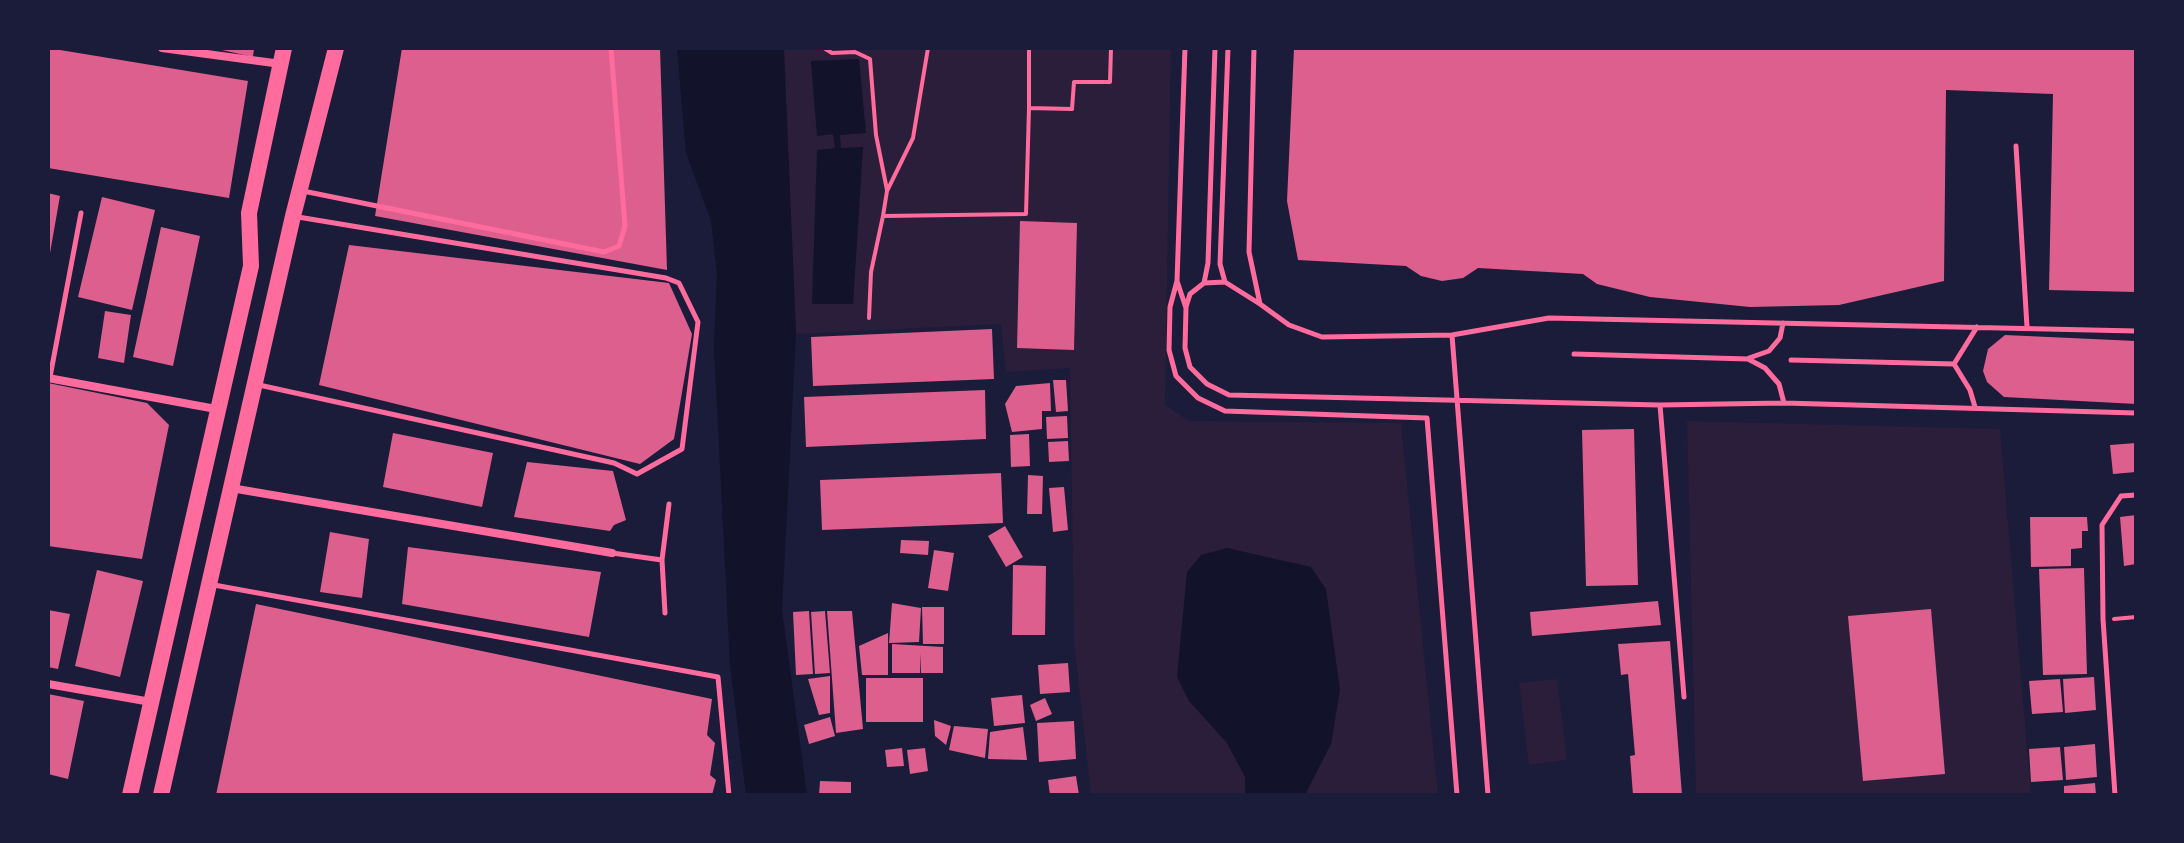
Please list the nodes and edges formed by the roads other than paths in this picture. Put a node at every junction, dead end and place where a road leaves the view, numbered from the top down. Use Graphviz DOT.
graph roads {
  1 [pos="162,48"];
  2 [pos="336,48"];
  3 [pos="611,48"];
  4 [pos="1185,48"];
  5 [pos="1215,48"];
  6 [pos="1228,48"];
  7 [pos="1254,48"];
  8 [pos="282,56"];
  9 [pos="2016,146"];
  10 [pos="300,190"];
  11 [pos="81,213"];
  12 [pos="293,216"];
  13 [pos="1177,281"];
  14 [pos="1225,282"];
  15 [pos="1204,283"];
  16 [pos="1260,304"];
  17 [pos="1186,308"];
  18 [pos="1783,323"];
  19 [pos="1977,327"];
  20 [pos="2027,327"];
  21 [pos="2136,331"];
  22 [pos="1452,335"];
  23 [pos="1574,354"];
  24 [pos="1748,359"];
  25 [pos="1791,360"];
  26 [pos="1954,364"];
  27 [pos="49,378"];
  28 [pos="255,384"];
  29 [pos="1458,401"];
  30 [pos="1784,403"];
  31 [pos="1660,405"];
  32 [pos="1975,407"];
  33 [pos="216,409"];
  34 [pos="2136,413"];
  35 [pos="238,490"];
  36 [pos="2136,495"];
  37 [pos="669,504"];
  38 [pos="612,553"];
  39 [pos="662,560"];
  40 [pos="209,584"];
  41 [pos="665,613"];
  42 [pos="48,684"];
  43 [pos="1684,697"];
  44 [pos="151,702"];
  45 [pos="130,795"];
  46 [pos="161,795"];
  47 [pos="729,795"];
  48 [pos="1457,795"];
  49 [pos="1488,795"];
  50 [pos="2115,795"];
  1 -- 8 [label="street"];
  2 -- 10 [label="main road"];
  3 -- 10 [label="lane"];
  4 -- 13 [label="lane"];
  5 -- 15 [label="lane"];
  6 -- 14 [label="lane"];
  7 -- 16 [label="lane"];
  8 -- 33 [label="main road"];
  9 -- 20 [label="lane"];
  10 -- 12 [label="main road"];
  11 -- 27 [label="lane"];
  12 -- 28 [label="main road"];
  12 -- 28 [label="lane"];
  13 -- 17 [label="lane"];
  13 -- 48 [label="lane"];
  14 -- 15 [label="lane"];
  14 -- 16 [label="lane"];
  15 -- 17 [label="lane"];
  16 -- 22 [label="lane"];
  17 -- 29 [label="lane"];
  18 -- 19 [label="lane"];
  18 -- 22 [label="lane"];
  18 -- 24 [label="lane"];
  19 -- 20 [label="lane"];
  19 -- 26 [label="lane"];
  20 -- 21 [label="lane"];
  22 -- 29 [label="lane"];
  23 -- 24 [label="lane"];
  24 -- 30 [label="lane"];
  25 -- 26 [label="lane"];
  26 -- 32 [label="lane"];
  27 -- 33 [label="street"];
  28 -- 35 [label="main road"];
  29 -- 31 [label="lane"];
  29 -- 49 [label="lane"];
  30 -- 31 [label="lane"];
  30 -- 32 [label="lane"];
  31 -- 43 [label="lane"];
  32 -- 34 [label="lane"];
  33 -- 44 [label="main road"];
  35 -- 38 [label="street"];
  35 -- 40 [label="main road"];
  36 -- 50 [label="lane"];
  37 -- 39 [label="lane"];
  38 -- 39 [label="lane"];
  39 -- 41 [label="lane"];
  40 -- 46 [label="main road"];
  40 -- 47 [label="lane"];
  42 -- 44 [label="street"];
  44 -- 45 [label="main road"];
}
